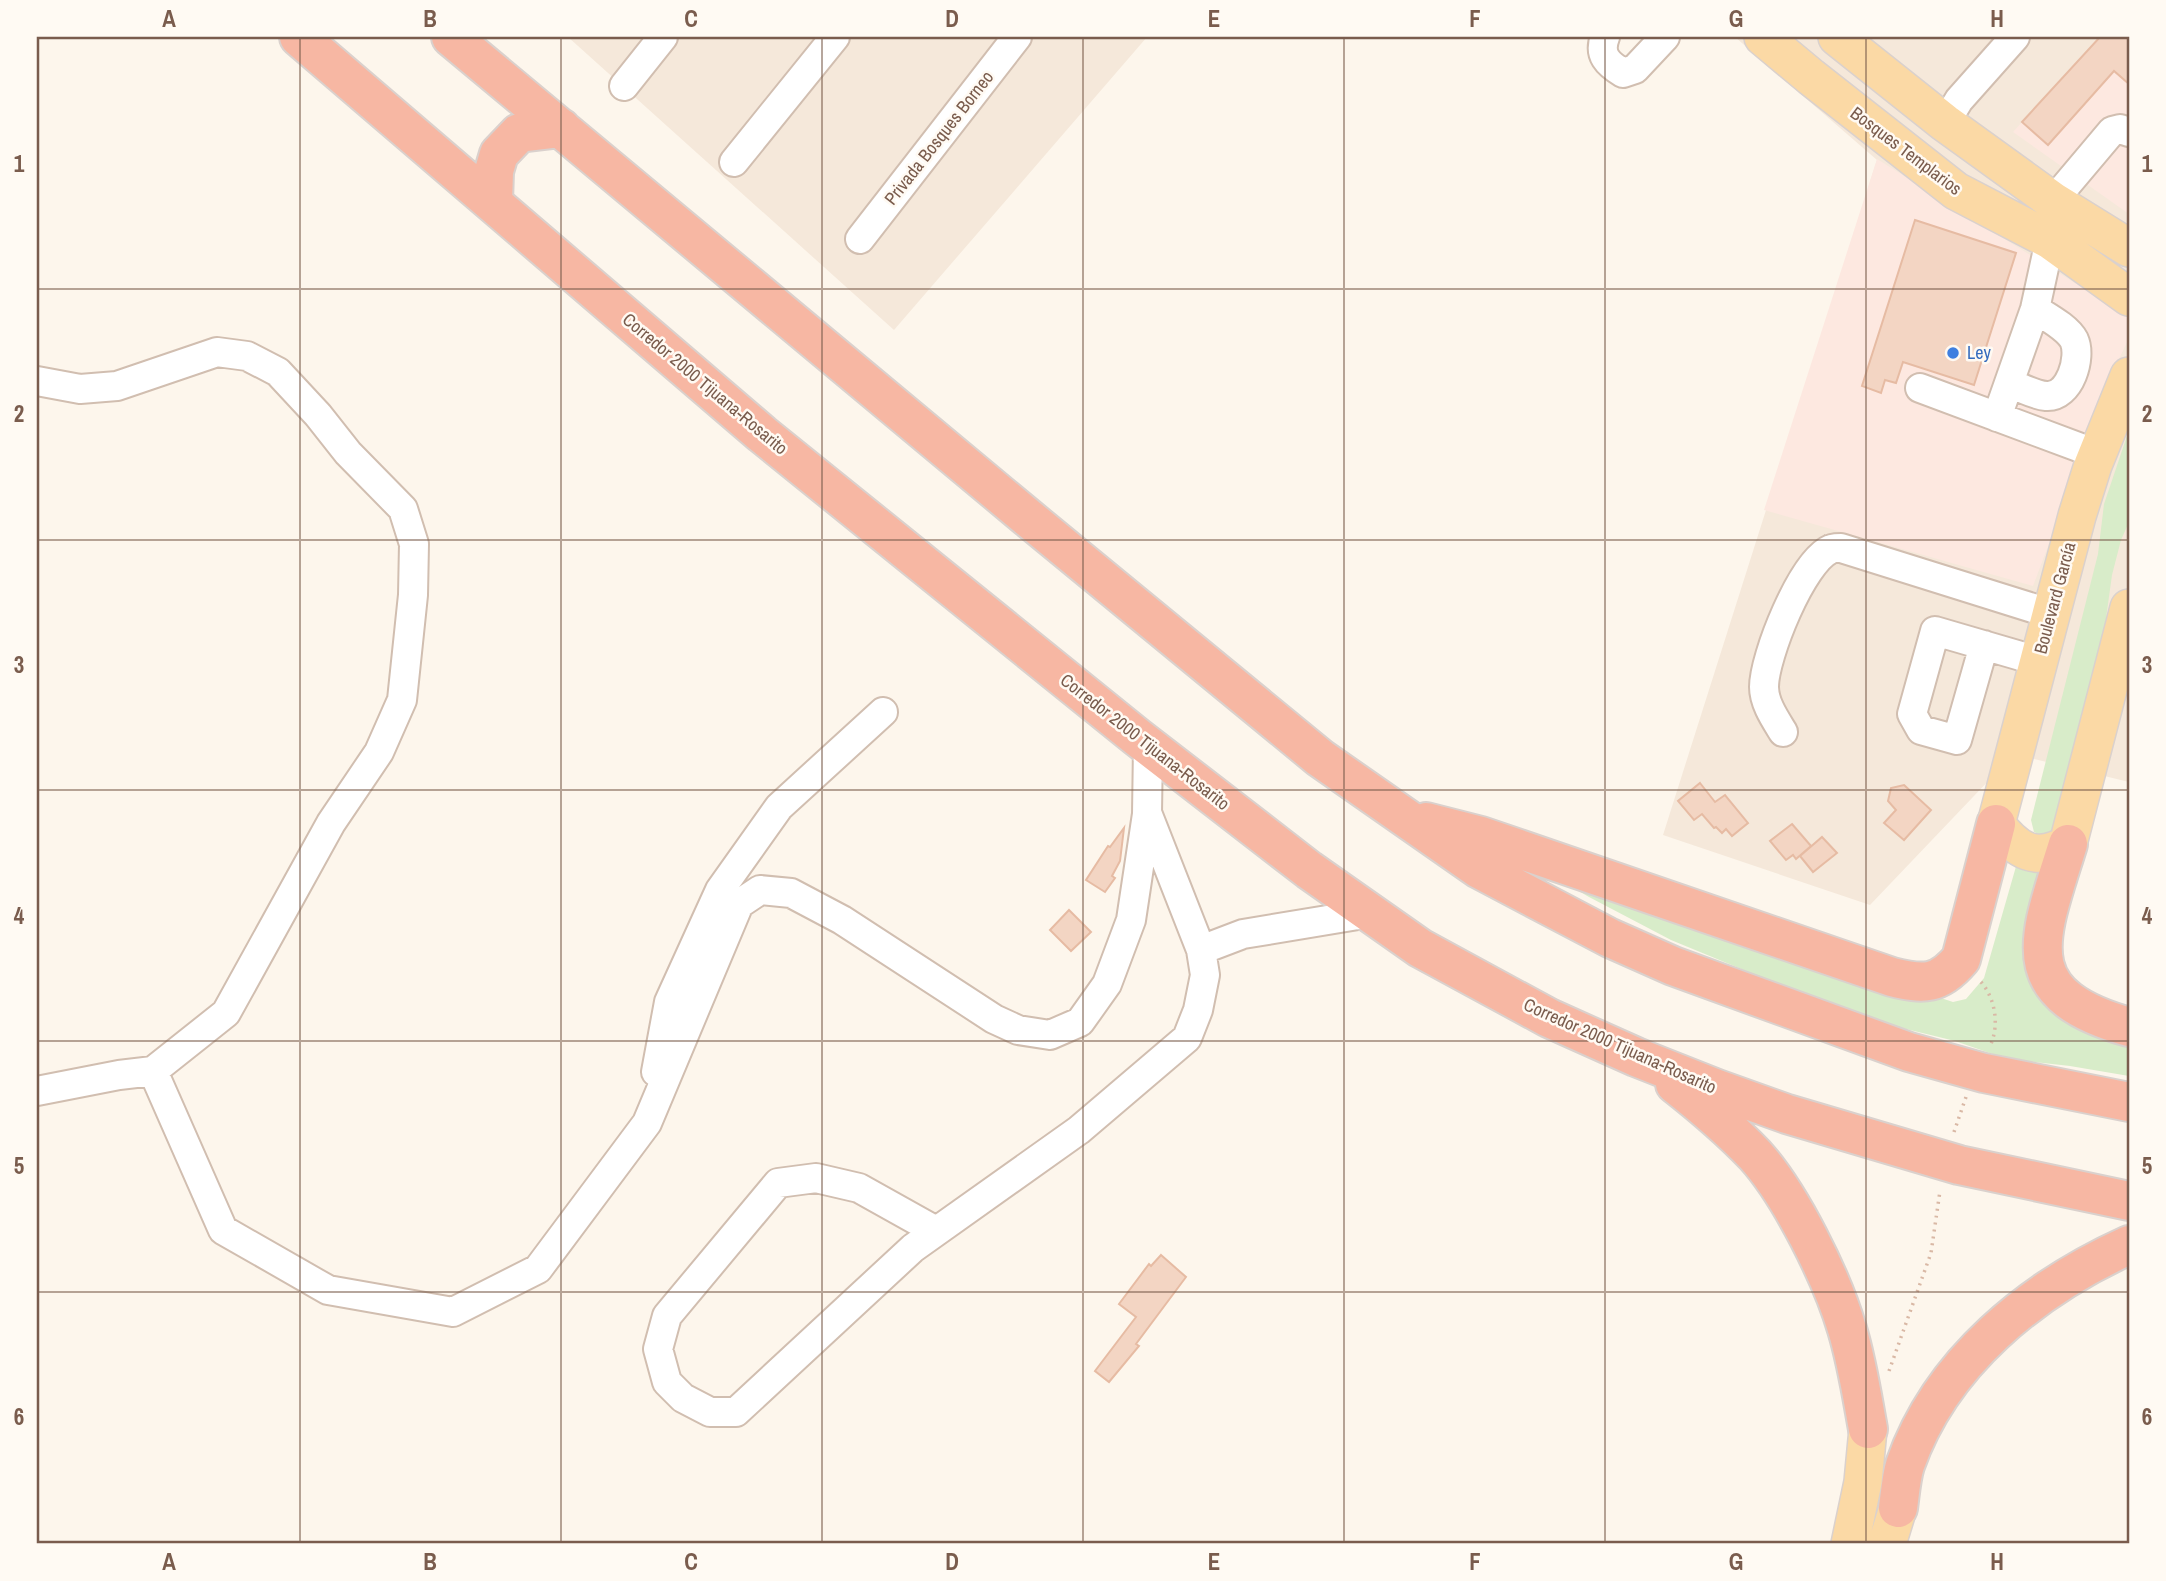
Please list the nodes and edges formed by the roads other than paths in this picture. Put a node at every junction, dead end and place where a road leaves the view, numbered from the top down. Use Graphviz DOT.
graph roads {
  1 [pos="299,37"];
  2 [pos="451,37"];
  3 [pos="663,37"];
  4 [pos="835,37"];
  5 [pos="1017,37"];
  6 [pos="1605,37"];
  7 [pos="1665,37"];
  8 [pos="1763,37"];
  9 [pos="2015,37"];
  10 [pos="1841,38"];
  11 [pos="624,86"];
  12 [pos="1945,123"];
  13 [pos="561,128"];
  14 [pos="2129,132"];
  15 [pos="734,162"];
  16 [pos="2053,201"];
  17 [pos="493,202"];
  18 [pos="860,239"];
  19 [pos="2050,240"];
  20 [pos="2129,248"];
  21 [pos="2129,296"];
  22 [pos="2035,309"];
  23 [pos="2129,376"];
  24 [pos="37,381"];
  25 [pos="2009,383"];
  26 [pos="1920,388"];
  27 [pos="1997,417"];
  28 [pos="2097,454"];
  29 [pos="2129,608"];
  30 [pos="2052,614"];
  31 [pos="1984,645"];
  32 [pos="2038,661"];
  33 [pos="883,712"];
  34 [pos="1783,732"];
  35 [pos="1148,746"];
  36 [pos="1147,814"];
  37 [pos="1398,814"];
  38 [pos="1996,824"];
  39 [pos="2068,844"];
  40 [pos="1370,912"];
  41 [pos="1201,950"];
  42 [pos="2129,1027"];
  43 [pos="1636,1057"];
  44 [pos="153,1071"];
  45 [pos="37,1091"];
  46 [pos="2129,1102"];
  47 [pos="648,1123"];
  48 [pos="2129,1201"];
  49 [pos="936,1231"];
  50 [pos="2129,1245"];
  51 [pos="1868,1429"];
  52 [pos="1898,1508"];
  53 [pos="1850,1544"];
  54 [pos="1888,1544"];
  1 -- 17 [label="highway, Corredor 2000 Tijuana-Rosarito"];
  2 -- 13 [label="highway"];
  3 -- 11 [label="street"];
  4 -- 15 [label="street"];
  5 -- 18 [label="street, Privada Bosques Borneo"];
  6 -- 7 [label="street"];
  8 -- 19 [label="main road, Bosques Templarios"];
  9 -- 12 [label="street"];
  10 -- 12 [label="main road"];
  12 -- 16 [label="main road"];
  13 -- 17 [label="highway"];
  13 -- 37 [label="highway"];
  14 -- 16 [label="street"];
  16 -- 19 [label="street"];
  16 -- 20 [label="main road"];
  17 -- 35 [label="highway, Corredor 2000 Tijuana-Rosarito"];
  19 -- 21 [label="main road, Bosques Templarios"];
  19 -- 22 [label="street"];
  22 -- 25 [label="street"];
  22 -- 25 [label="street"];
  23 -- 28 [label="main road, Boulevard García"];
  24 -- 44 [label="street"];
  25 -- 27 [label="street"];
  26 -- 27 [label="street"];
  27 -- 28 [label="street"];
  28 -- 30 [label="main road, Boulevard García"];
  29 -- 39 [label="main road"];
  30 -- 32 [label="main road, Boulevard García"];
  30 -- 34 [label="street"];
  31 -- 32 [label="street"];
  32 -- 38 [label="main road, Boulevard García"];
  33 -- 47 [label="street"];
  35 -- 36 [label="street"];
  35 -- 40 [label="highway, Corredor 2000 Tijuana-Rosarito"];
  36 -- 41 [label="street"];
  36 -- 47 [label="street"];
  37 -- 38 [label="highway"];
  37 -- 46 [label="highway"];
  38 -- 39 [label="main road"];
  39 -- 42 [label="highway"];
  40 -- 41 [label="street"];
  40 -- 43 [label="highway, Corredor 2000 Tijuana-Rosarito"];
  41 -- 49 [label="street"];
  43 -- 48 [label="highway, Corredor 2000 Tijuana-Rosarito"];
  43 -- 51 [label="highway"];
  44 -- 45 [label="street"];
  44 -- 47 [label="street"];
  49 -- 49 [label="street"];
  50 -- 52 [label="highway"];
  51 -- 52 [label="street"];
  51 -- 53 [label="main road"];
  52 -- 54 [label="main road"];
}
